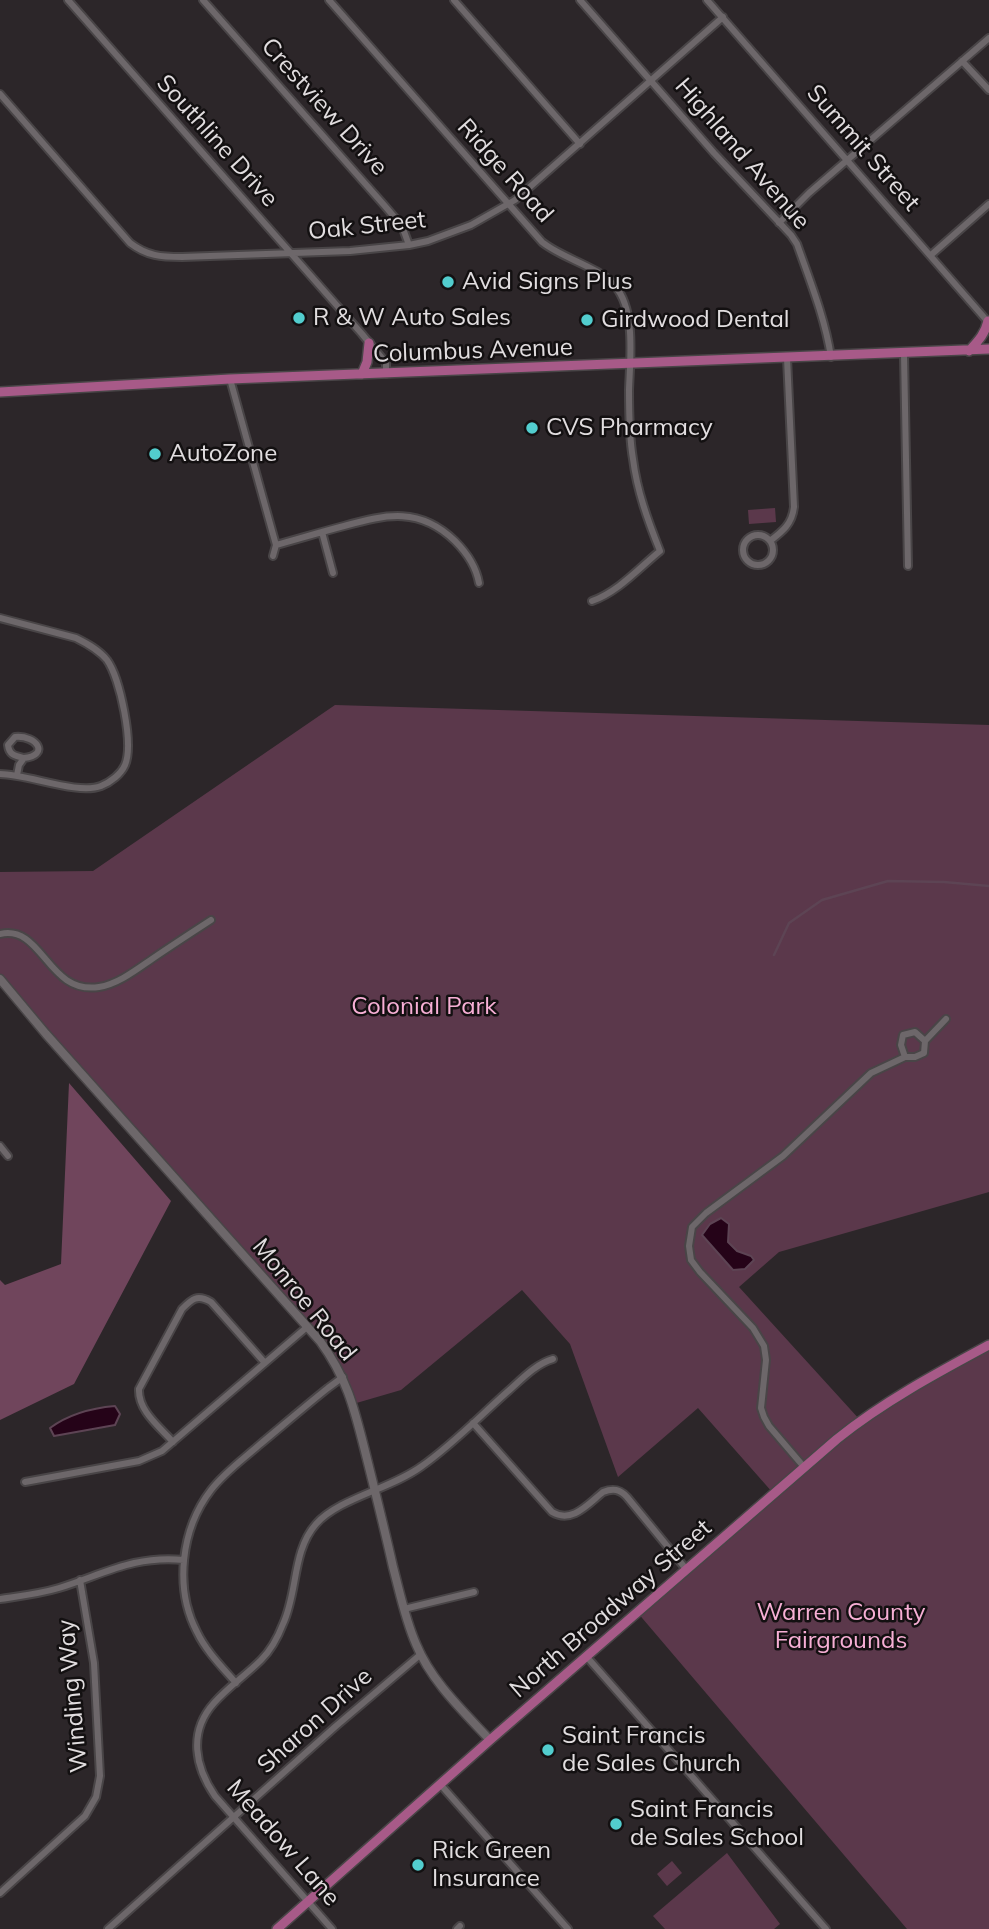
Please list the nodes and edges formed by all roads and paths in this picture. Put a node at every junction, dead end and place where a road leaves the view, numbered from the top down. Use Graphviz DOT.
graph roads {
  1 [pos="68,0"];
  2 [pos="203,0"];
  3 [pos="329,0"];
  4 [pos="454,0"];
  5 [pos="580,0"];
  6 [pos="707,0"];
  7 [pos="723,17"];
  8 [pos="989,38"];
  9 [pos="962,61"];
  10 [pos="652,81"];
  11 [pos="989,90"];
  12 [pos="0,94"];
  13 [pos="580,144"];
  14 [pos="848,159"];
  15 [pos="989,204"];
  16 [pos="508,205"];
  17 [pos="779,223"];
  18 [pos="409,245"];
  19 [pos="292,253"];
  20 [pos="931,255"];
  21 [pos="988,322"];
  22 [pos="369,343"];
  23 [pos="989,349"];
  24 [pos="969,351"];
  25 [pos="904,354"];
  26 [pos="831,357"];
  27 [pos="787,358"];
  28 [pos="630,364"];
  29 [pos="362,374"];
  30 [pos="386,374"];
  31 [pos="230,379"];
  32 [pos="0,392"];
  33 [pos="322,532"];
  34 [pos="770,541"];
  35 [pos="276,545"];
  36 [pos="273,556"];
  37 [pos="908,566"];
  38 [pos="333,573"];
  39 [pos="479,583"];
  40 [pos="592,601"];
  41 [pos="0,618"];
  42 [pos="24,758"];
  43 [pos="0,774"];
  44 [pos="17,775"];
  45 [pos="211,920"];
  46 [pos="0,934"];
  47 [pos="0,979"];
  48 [pos="946,1019"];
  49 [pos="925,1041"];
  50 [pos="905,1057"];
  51 [pos="0,1146"];
  52 [pos="8,1156"];
  53 [pos="306,1327"];
  54 [pos="989,1345"];
  55 [pos="553,1359"];
  56 [pos="265,1363"];
  57 [pos="343,1377"];
  58 [pos="472,1423"];
  59 [pos="173,1442"];
  60 [pos="804,1467"];
  61 [pos="25,1482"];
  62 [pos="375,1491"];
  63 [pos="184,1560"];
  64 [pos="686,1569"];
  65 [pos="80,1580"];
  66 [pos="474,1592"];
  67 [pos="0,1599"];
  68 [pos="404,1609"];
  69 [pos="421,1654"];
  70 [pos="586,1656"];
  71 [pos="236,1683"];
  72 [pos="490,1740"];
  73 [pos="440,1784"];
  74 [pos="235,1818"];
  75 [pos="0,1893"];
  76 [pos="308,1901"];
  77 [pos="108,1929"];
  78 [pos="277,1929"];
  79 [pos="332,1929"];
  80 [pos="569,1929"];
  81 [pos="826,1929"];
  1 -- 19 [label="street, Southline Drive"];
  2 -- 18 [label="street, Crestview Drive"];
  3 -- 16 [label="street, Ridge Road"];
  4 -- 13 [label="street"];
  5 -- 10 [label="street, Highland Avenue"];
  6 -- 7 [label="street, Summit Street"];
  7 -- 10 [label="street, Oak Street"];
  7 -- 14 [label="street, Summit Street"];
  8 -- 9 [label="street"];
  9 -- 11 [label="street"];
  9 -- 14 [label="street"];
  10 -- 13 [label="street, Oak Street"];
  10 -- 17 [label="street, Highland Avenue"];
  12 -- 19 [label="street, Oak Street"];
  13 -- 16 [label="street, Oak Street"];
  14 -- 17 [label="street"];
  14 -- 20 [label="street, Summit Street"];
  15 -- 20 [label="street"];
  16 -- 18 [label="street, Oak Street"];
  16 -- 28 [label="street, Ridge Road"];
  17 -- 26 [label="street, Highland Avenue"];
  18 -- 19 [label="street, Oak Street"];
  19 -- 22 [label="street, Southline Drive"];
  20 -- 21 [label="street, Summit Street"];
  21 -- 24 [label="main road"];
  22 -- 29 [label="main road"];
  22 -- 30 [label="street, Southline Drive"];
  23 -- 24 [label="main road, Columbus Avenue"];
  24 -- 25 [label="main road, Columbus Avenue"];
  25 -- 26 [label="main road, Columbus Avenue"];
  25 -- 37 [label="street"];
  26 -- 27 [label="main road, Columbus Avenue"];
  27 -- 28 [label="main road, Columbus Avenue"];
  27 -- 34 [label="street"];
  28 -- 30 [label="main road, Columbus Avenue"];
  28 -- 40 [label="street, Ridge Road"];
  29 -- 30 [label="main road, Columbus Avenue"];
  29 -- 31 [label="main road, Columbus Avenue"];
  31 -- 32 [label="main road, Columbus Avenue"];
  31 -- 35 [label="street"];
  33 -- 35 [label="street"];
  33 -- 38 [label="street"];
  33 -- 39 [label="street"];
  34 -- 34 [label="street"];
  35 -- 36 [label="street"];
  41 -- 44 [label="street"];
  42 -- 42 [label="street"];
  42 -- 44 [label="street"];
  43 -- 44 [label="street"];
  45 -- 46 [label="street"];
  47 -- 53 [label="street, Monroe Road"];
  48 -- 49 [label="street"];
  49 -- 50 [label="street"];
  49 -- 50 [label="street"];
  50 -- 60 [label="street"];
  51 -- 52 [label="street"];
  53 -- 56 [label="street"];
  53 -- 57 [label="street, Monroe Road"];
  54 -- 60 [label="main road, North Broadway Street"];
  55 -- 58 [label="street, Meadow Lane"];
  56 -- 59 [label="street"];
  56 -- 59 [label="street"];
  57 -- 62 [label="street, Monroe Road"];
  57 -- 63 [label="street"];
  58 -- 62 [label="street, Meadow Lane"];
  58 -- 64 [label="street"];
  59 -- 61 [label="street"];
  60 -- 64 [label="main road, North Broadway Street"];
  62 -- 68 [label="street, Monroe Road"];
  62 -- 71 [label="street, Meadow Lane"];
  63 -- 65 [label="street"];
  63 -- 71 [label="street"];
  64 -- 70 [label="main road, North Broadway Street"];
  65 -- 67 [label="street"];
  65 -- 75 [label="street, Winding Way"];
  66 -- 68 [label="street"];
  68 -- 69 [label="street, Monroe Road"];
  69 -- 72 [label="street, Monroe Road"];
  69 -- 74 [label="street, Sharon Drive"];
  70 -- 72 [label="main road, North Broadway Street"];
  70 -- 81 [label="street"];
  71 -- 74 [label="street, Meadow Lane"];
  72 -- 73 [label="main road, North Broadway Street"];
  73 -- 76 [label="main road, North Broadway Street"];
  73 -- 80 [label="street"];
  74 -- 76 [label="street, Meadow Lane"];
  74 -- 77 [label="street, Sharon Drive"];
  76 -- 78 [label="main road, North Broadway Street"];
  76 -- 79 [label="street, Meadow Lane"];
}
